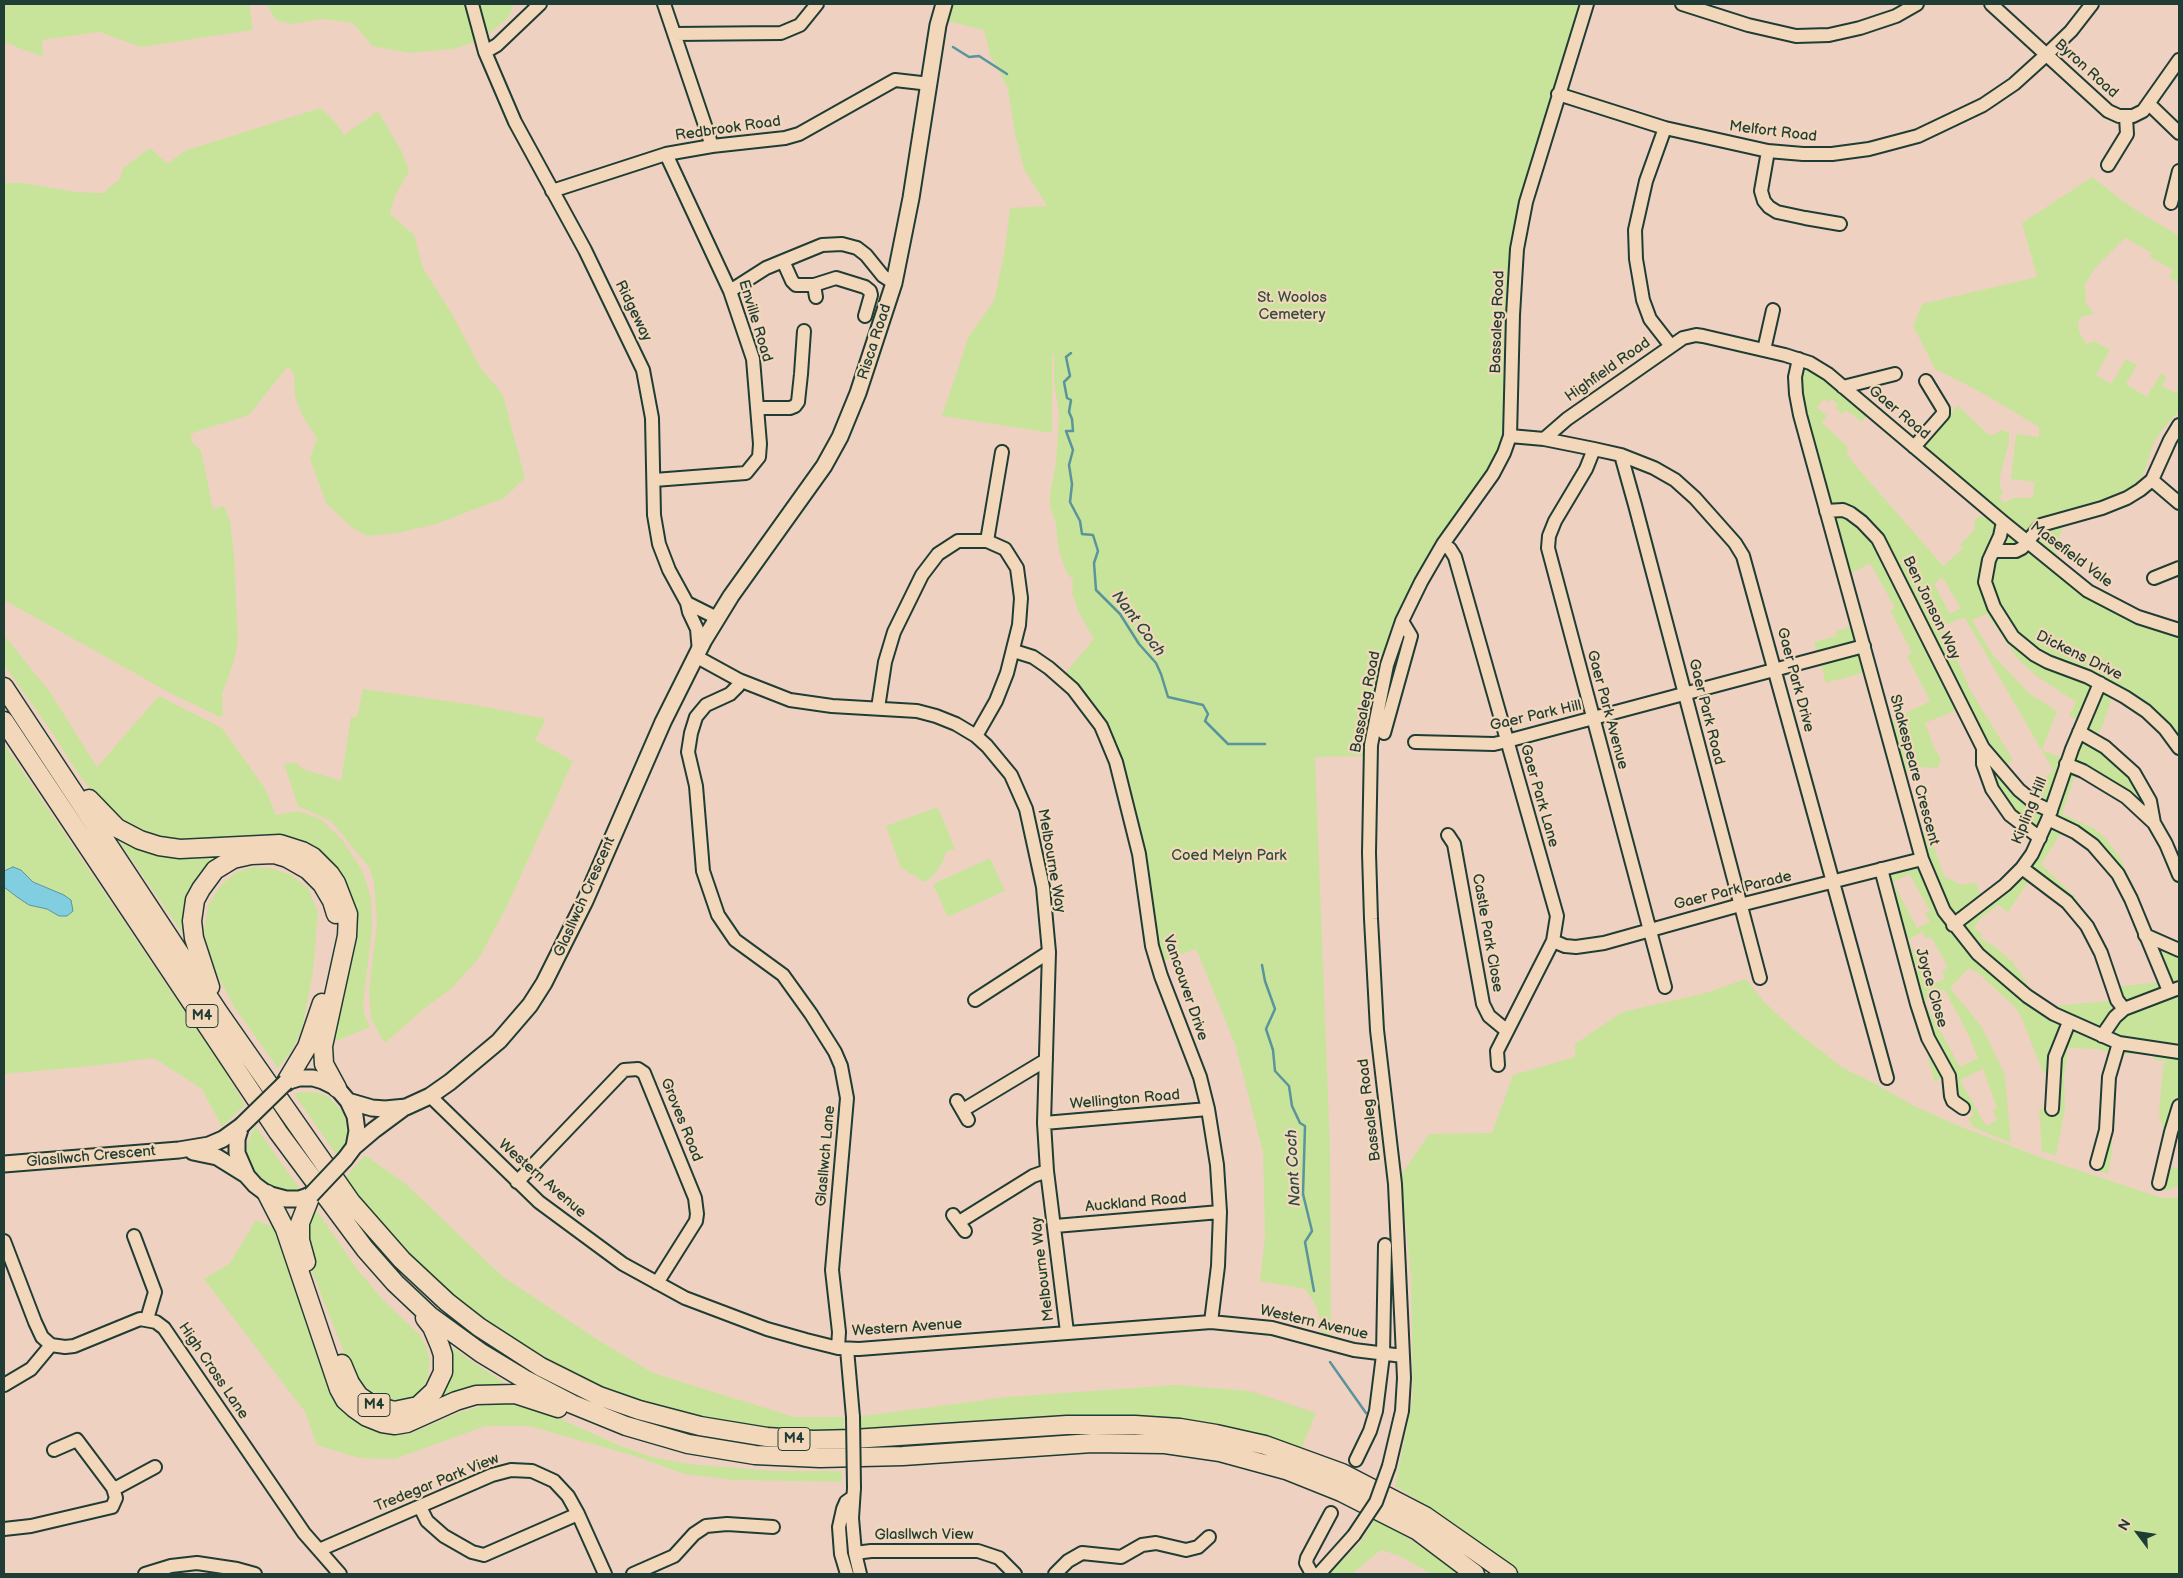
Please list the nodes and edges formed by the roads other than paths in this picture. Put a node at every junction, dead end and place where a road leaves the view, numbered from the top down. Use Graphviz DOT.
graph roads {
  1 [pos="472,4"];
  2 [pos="540,4"];
  3 [pos="664,4"];
  4 [pos="817,4"];
  5 [pos="944,4"];
  6 [pos="1587,4"];
  7 [pos="1682,4"];
  8 [pos="1917,4"];
  9 [pos="1991,4"];
  10 [pos="2092,4"];
  11 [pos="1704,7"];
  12 [pos="674,34"];
  13 [pos="485,52"];
  14 [pos="2046,55"];
  15 [pos="2179,60"];
  16 [pos="930,84"];
  17 [pos="1558,94"];
  18 [pos="2149,104"];
  19 [pos="2126,117"];
  20 [pos="1665,128"];
  21 [pos="2179,133"];
  22 [pos="712,146"];
  23 [pos="1768,151"];
  24 [pos="666,154"];
  25 [pos="2108,166"];
  26 [pos="2179,171"];
  27 [pos="552,190"];
  28 [pos="2171,203"];
  29 [pos="1840,224"];
  30 [pos="783,261"];
  31 [pos="894,283"];
  32 [pos="730,291"];
  33 [pos="1773,310"];
  34 [pos="865,316"];
  35 [pos="804,331"];
  36 [pos="1696,335"];
  37 [pos="1671,346"];
  38 [pos="1764,350"];
  39 [pos="1799,359"];
  40 [pos="1895,374"];
  41 [pos="1926,381"];
  42 [pos="1843,387"];
  43 [pos="758,408"];
  44 [pos="2179,425"];
  45 [pos="1510,436"];
  46 [pos="1544,439"];
  47 [pos="1914,447"];
  48 [pos="1594,449"];
  49 [pos="1002,452"];
  50 [pos="1620,455"];
  51 [pos="654,480"];
  52 [pos="2152,480"];
  53 [pos="2179,502"];
  54 [pos="1826,512"];
  55 [pos="2002,522"];
  56 [pos="987,541"];
  57 [pos="2026,542"];
  58 [pos="1443,544"];
  59 [pos="1994,551"];
  60 [pos="2179,568"];
  61 [pos="2154,578"];
  62 [pos="687,603"];
  63 [pos="717,618"];
  64 [pos="1402,621"];
  65 [pos="2179,630"];
  66 [pos="1864,646"];
  67 [pos="700,650"];
  68 [pos="1014,651"];
  69 [pos="1775,671"];
  70 [pos="4,677"];
  71 [pos="739,680"];
  72 [pos="2100,683"];
  73 [pos="4,687"];
  74 [pos="1684,694"];
  75 [pos="878,708"];
  76 [pos="1593,719"];
  77 [pos="4,721"];
  78 [pos="2079,732"];
  79 [pos="1384,733"];
  80 [pos="976,736"];
  81 [pos="1507,741"];
  82 [pos="1415,742"];
  83 [pos="1983,748"];
  84 [pos="2179,748"];
  85 [pos="2066,764"];
  86 [pos="2049,815"];
  87 [pos="2154,823"];
  88 [pos="1448,835"];
  89 [pos="2040,838"];
  90 [pos="1922,859"];
  91 [pos="2022,868"];
  92 [pos="1881,869"];
  93 [pos="2179,876"];
  94 [pos="1833,882"];
  95 [pos="1740,905"];
  96 [pos="1953,925"];
  97 [pos="1649,929"];
  98 [pos="2146,935"];
  99 [pos="1551,943"];
  100 [pos="2179,950"];
  101 [pos="1049,952"];
  102 [pos="1760,978"];
  103 [pos="1665,987"];
  104 [pos="2174,990"];
  105 [pos="974,999"];
  106 [pos="2124,1009"];
  107 [pos="219,1013"];
  108 [pos="2069,1022"];
  109 [pos="1506,1030"];
  110 [pos="2102,1036"];
  111 [pos="2119,1043"];
  112 [pos="2179,1052"];
  113 [pos="1046,1060"];
  114 [pos="1498,1065"];
  115 [pos="1887,1078"];
  116 [pos="286,1082"];
  117 [pos="343,1095"];
  118 [pos="430,1096"];
  119 [pos="2179,1106"];
  120 [pos="406,1107"];
  121 [pos="1963,1108"];
  122 [pos="1208,1109"];
  123 [pos="2052,1109"];
  124 [pos="963,1111"];
  125 [pos="1044,1123"];
  126 [pos="241,1126"];
  127 [pos="179,1150"];
  128 [pos="349,1153"];
  129 [pos="2097,1163"];
  130 [pos="4,1164"];
  131 [pos="1047,1171"];
  132 [pos="248,1176"];
  133 [pos="517,1182"];
  134 [pos="2159,1183"];
  135 [pos="267,1194"];
  136 [pos="310,1195"];
  137 [pos="1220,1212"];
  138 [pos="959,1223"];
  139 [pos="1055,1226"];
  140 [pos="134,1236"];
  141 [pos="4,1241"];
  142 [pos="1385,1245"];
  143 [pos="657,1283"];
  144 [pos="413,1301"];
  145 [pos="148,1318"];
  146 [pos="1210,1322"];
  147 [pos="1067,1332"];
  148 [pos="51,1345"];
  149 [pos="842,1348"];
  150 [pos="1383,1355"];
  151 [pos="1403,1356"];
  152 [pos="4,1385"];
  153 [pos="688,1444"];
  154 [pos="54,1450"];
  155 [pos="1356,1460"];
  156 [pos="155,1468"];
  157 [pos="112,1488"];
  158 [pos="853,1493"];
  159 [pos="420,1507"];
  160 [pos="1331,1513"];
  161 [pos="578,1514"];
  162 [pos="773,1527"];
  163 [pos="4,1529"];
  164 [pos="1209,1537"];
  165 [pos="319,1550"];
  166 [pos="855,1553"];
  167 [pos="146,1574"];
  168 [pos="255,1574"];
  169 [pos="339,1574"];
  170 [pos="605,1574"];
  171 [pos="633,1574"];
  172 [pos="847,1574"];
  173 [pos="860,1574"];
  174 [pos="1015,1574"];
  175 [pos="1055,1574"];
  176 [pos="1312,1574"];
  177 [pos="1319,1574"];
  178 [pos="1475,1574"];
  179 [pos="1508,1574"];
  1 -- 13 [label="street, Ridgeway"];
  2 -- 13 [label="street"];
  3 -- 12 [label="street"];
  4 -- 12 [label="street"];
  5 -- 16 [label="main road, Risca Road"];
  6 -- 17 [label="street, Bassaleg Road"];
  7 -- 11 [label="street"];
  8 -- 11 [label="street"];
  9 -- 14 [label="street, Byron Road"];
  10 -- 14 [label="street, Melfort Road"];
  12 -- 22 [label="street"];
  13 -- 27 [label="street, Ridgeway"];
  14 -- 19 [label="street, Byron Road"];
  14 -- 23 [label="street, Melfort Road"];
  15 -- 18 [label="street, Byron Road"];
  16 -- 22 [label="street, Redbrook Road"];
  16 -- 31 [label="main road, Risca Road"];
  17 -- 20 [label="street, Melfort Road"];
  17 -- 45 [label="street, Bassaleg Road"];
  18 -- 19 [label="street, Byron Road"];
  18 -- 21 [label="street"];
  19 -- 25 [label="street"];
  20 -- 23 [label="street, Melfort Road"];
  20 -- 37 [label="street"];
  22 -- 24 [label="street, Redbrook Road"];
  23 -- 29 [label="street"];
  24 -- 27 [label="street, Redbrook Road"];
  24 -- 32 [label="street, Enville Road"];
  26 -- 28 [label="street"];
  27 -- 51 [label="street, Ridgeway"];
  30 -- 31 [label="street"];
  30 -- 32 [label="street"];
  30 -- 34 [label="street"];
  31 -- 63 [label="main road, Risca Road"];
  32 -- 43 [label="street, Enville Road"];
  33 -- 38 [label="street"];
  35 -- 43 [label="street"];
  36 -- 37 [label="street, Highfield Road"];
  36 -- 38 [label="street, Gaer Road"];
  37 -- 46 [label="street, Highfield Road"];
  38 -- 39 [label="street, Gaer Road"];
  39 -- 42 [label="street, Gaer Road"];
  39 -- 54 [label="street, Shakespeare Crescent"];
  40 -- 42 [label="street"];
  41 -- 47 [label="street"];
  42 -- 47 [label="street, Gaer Road"];
  43 -- 51 [label="street, Enville Road"];
  44 -- 52 [label="street"];
  45 -- 46 [label="street, Gaer Park Drive"];
  45 -- 58 [label="street, Bassaleg Road"];
  46 -- 48 [label="street, Gaer Park Drive"];
  47 -- 55 [label="street, Gaer Road"];
  48 -- 50 [label="street, Gaer Park Drive"];
  48 -- 76 [label="street, Gaer Park Avenue"];
  49 -- 56 [label="street"];
  50 -- 69 [label="street, Gaer Park Drive"];
  50 -- 74 [label="street, Gaer Park Road"];
  51 -- 62 [label="street, Ridgeway"];
  52 -- 53 [label="street"];
  52 -- 57 [label="street"];
  54 -- 66 [label="street, Shakespeare Crescent"];
  54 -- 83 [label="street, Ben Jonson Way"];
  55 -- 57 [label="street, Masefield Vale"];
  55 -- 59 [label="street, Dickens Drive"];
  56 -- 68 [label="street"];
  56 -- 75 [label="street"];
  57 -- 59 [label="street"];
  57 -- 65 [label="street, Masefield Vale"];
  58 -- 64 [label="street, Bassaleg Road"];
  58 -- 81 [label="street, Gaer Park Lane"];
  59 -- 72 [label="street, Dickens Drive"];
  60 -- 61 [label="street"];
  62 -- 63 [label="street"];
  62 -- 67 [label="street, Ridgeway"];
  63 -- 67 [label="main road, Risca Road"];
  64 -- 79 [label="street, Bassaleg Road"];
  64 -- 151 [label="street, Bassaleg Road"];
  66 -- 69 [label="street, Gaer Park Hill"];
  66 -- 90 [label="street, Shakespeare Crescent"];
  67 -- 71 [label="street, Melbourne Way"];
  67 -- 118 [label="main road, Glasllwch Crescent"];
  68 -- 80 [label="street"];
  68 -- 122 [label="street, Vancouver Drive"];
  69 -- 74 [label="street, Gaer Park Hill"];
  69 -- 94 [label="street, Gaer Park Drive"];
  70 -- 117 [label="highway"];
  71 -- 75 [label="street, Melbourne Way"];
  71 -- 149 [label="street, Glasllwch Lane"];
  72 -- 78 [label="street, Kipling Hill"];
  72 -- 84 [label="street, Dickens Drive"];
  73 -- 107 [label="highway, M4"];
  74 -- 76 [label="street, Gaer Park Hill"];
  74 -- 95 [label="street, Gaer Park Road"];
  75 -- 80 [label="street, Melbourne Way"];
  76 -- 81 [label="street, Gaer Park Hill"];
  76 -- 97 [label="street, Gaer Park Avenue"];
  77 -- 144 [label="highway, M4"];
  78 -- 85 [label="street, Kipling Hill"];
  78 -- 87 [label="street"];
  80 -- 101 [label="street, Melbourne Way"];
  81 -- 82 [label="street, Gaer Park Hill"];
  81 -- 99 [label="street, Gaer Park Lane"];
  83 -- 86 [label="street, Ben Jonson Way"];
  83 -- 89 [label="street, Ben Jonson Way"];
  85 -- 86 [label="street, Kipling Hill"];
  85 -- 87 [label="street"];
  86 -- 89 [label="street, Kipling Hill"];
  86 -- 98 [label="street, Ben Jonson Way"];
  87 -- 93 [label="street"];
  88 -- 109 [label="street, Castle Park Close"];
  89 -- 91 [label="street, Kipling Hill"];
  90 -- 92 [label="street, Gaer Park Parade"];
  90 -- 96 [label="street, Shakespeare Crescent"];
  91 -- 96 [label="street, Kipling Hill"];
  91 -- 106 [label="street"];
  92 -- 94 [label="street, Gaer Park Parade"];
  92 -- 121 [label="street, Joyce Close"];
  94 -- 95 [label="street, Gaer Park Parade"];
  94 -- 115 [label="street, Gaer Park Drive"];
  95 -- 97 [label="street, Gaer Park Parade"];
  95 -- 102 [label="street, Gaer Park Road"];
  96 -- 108 [label="street, Shakespeare Crescent"];
  97 -- 99 [label="street, Gaer Park Parade"];
  97 -- 103 [label="street, Gaer Park Avenue"];
  98 -- 100 [label="street"];
  98 -- 104 [label="street, Ben Jonson Way"];
  99 -- 109 [label="street, Gaer Park Lane"];
  101 -- 105 [label="street"];
  101 -- 113 [label="street, Melbourne Way"];
  104 -- 106 [label="street"];
  106 -- 110 [label="street"];
  107 -- 116 [label="highway"];
  107 -- 179 [label="highway, M4"];
  108 -- 110 [label="street, Shakespeare Crescent"];
  108 -- 123 [label="street"];
  109 -- 114 [label="street, Gaer Park Lane"];
  110 -- 111 [label="street, Shakespeare Crescent"];
  111 -- 112 [label="street, Shakespeare Crescent"];
  111 -- 129 [label="street"];
  113 -- 124 [label="street"];
  113 -- 125 [label="street, Melbourne Way"];
  116 -- 117 [label="main road"];
  116 -- 126 [label="main road, bridge"];
  117 -- 120 [label="main road, Glasllwch Crescent"];
  117 -- 128 [label="main road"];
  118 -- 120 [label="main road, Glasllwch Crescent"];
  118 -- 133 [label="street, Western Avenue"];
  119 -- 134 [label="street"];
  120 -- 128 [label="main road, Glasllwch Crescent"];
  122 -- 125 [label="street, Wellington Road"];
  122 -- 137 [label="street, Vancouver Drive"];
  125 -- 131 [label="street, Melbourne Way"];
  126 -- 127 [label="main road, Glasllwch Crescent"];
  126 -- 132 [label="main road"];
  127 -- 130 [label="main road, Glasllwch Crescent"];
  127 -- 132 [label="main road, Glasllwch Crescent"];
  128 -- 136 [label="main road, bridge"];
  131 -- 138 [label="street"];
  131 -- 139 [label="street, Melbourne Way"];
  132 -- 135 [label="main road"];
  133 -- 143 [label="street, Western Avenue"];
  133 -- 143 [label="street, Groves Road"];
  135 -- 136 [label="main road"];
  135 -- 153 [label="highway"];
  136 -- 144 [label="highway, M4"];
  137 -- 139 [label="street, Auckland Road"];
  137 -- 146 [label="street, Vancouver Drive"];
  139 -- 147 [label="street, Melbourne Way"];
  140 -- 145 [label="street"];
  141 -- 148 [label="street"];
  142 -- 150 [label="street"];
  143 -- 149 [label="street, Western Avenue"];
  144 -- 153 [label="highway, M4"];
  145 -- 148 [label="street"];
  145 -- 165 [label="street, High Cross Lane"];
  146 -- 147 [label="street, Western Avenue"];
  146 -- 150 [label="street, Western Avenue"];
  147 -- 149 [label="street, Western Avenue"];
  148 -- 152 [label="street"];
  149 -- 158 [label="street, Glasllwch Lane, bridge"];
  150 -- 151 [label="street, Western Avenue"];
  150 -- 155 [label="street"];
  151 -- 177 [label="street, Bassaleg Road, bridge"];
  153 -- 178 [label="highway, M4"];
  154 -- 157 [label="street"];
  156 -- 157 [label="street"];
  157 -- 163 [label="street"];
  158 -- 166 [label="street, Glasllwch Lane"];
  158 -- 172 [label="street"];
  159 -- 161 [label="street, Tredegar Park View"];
  159 -- 161 [label="street"];
  159 -- 165 [label="street, Tredegar Park View"];
  160 -- 176 [label="street"];
  161 -- 170 [label="street, Tredegar Park View"];
  162 -- 171 [label="street"];
  164 -- 175 [label="street"];
  165 -- 169 [label="street, High Cross Lane"];
  166 -- 173 [label="street, Glasllwch Lane"];
  166 -- 174 [label="street, Glasllwch View"];
  167 -- 168 [label="street"];
}
